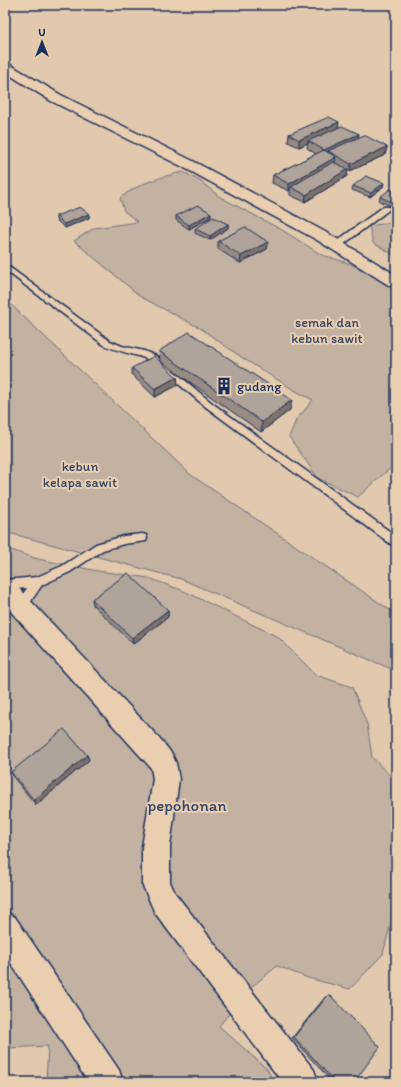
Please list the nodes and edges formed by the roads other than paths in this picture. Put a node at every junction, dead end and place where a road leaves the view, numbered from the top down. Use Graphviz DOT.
graph roads {
  1 [pos="5,67"];
  2 [pos="386,209"];
  3 [pos="337,245"];
  4 [pos="5,266"];
  5 [pos="396,282"];
  6 [pos="142,538"];
  7 [pos="396,542"];
  8 [pos="38,582"];
  9 [pos="10,593"];
  10 [pos="5,927"];
  11 [pos="107,1082"];
  12 [pos="302,1082"];
  1 -- 3 [label="street"];
  2 -- 3 [label="lane"];
  3 -- 5 [label="street"];
  4 -- 7 [label="lane"];
  6 -- 8 [label="lane"];
  8 -- 9 [label="lane"];
  8 -- 9 [label="lane"];
  9 -- 12 [label="street"];
  10 -- 11 [label="street"];
}
